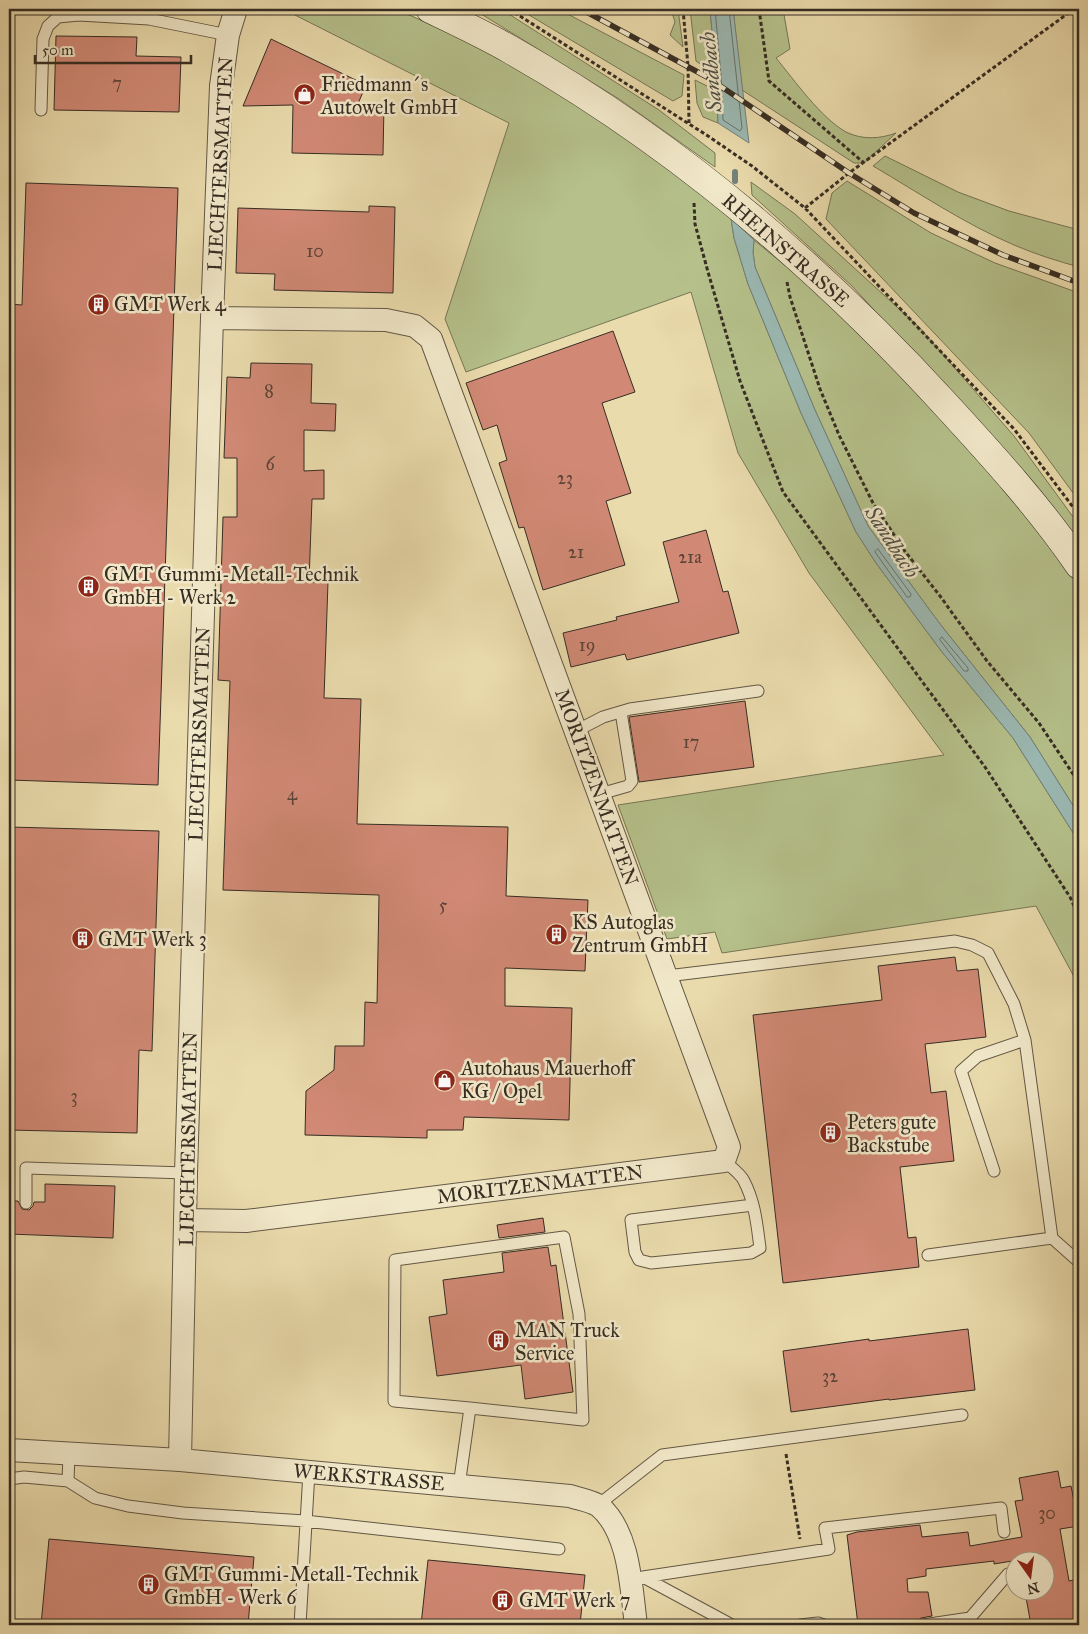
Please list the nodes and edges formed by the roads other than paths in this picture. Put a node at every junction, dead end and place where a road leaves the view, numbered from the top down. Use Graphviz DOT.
graph roads {
  1 [pos="236,9"];
  2 [pos="430,9"];
  3 [pos="228,35"];
  4 [pos="41,110"];
  5 [pos="212,318"];
  6 [pos="1079,565"];
  7 [pos="758,691"];
  8 [pos="621,712"];
  9 [pos="576,731"];
  10 [pos="600,794"];
  11 [pos="667,976"];
  12 [pos="1025,1040"];
  13 [pos="724,1161"];
  14 [pos="994,1171"];
  15 [pos="186,1173"];
  16 [pos="26,1203"];
  17 [pos="752,1205"];
  18 [pos="186,1220"];
  19 [pos="1052,1238"];
  20 [pos="928,1256"];
  21 [pos="1079,1262"];
  22 [pos="470,1408"];
  23 [pos="962,1415"];
  24 [pos="9,1450"];
  25 [pos="69,1454"];
  26 [pos="180,1460"];
  27 [pos="309,1472"];
  28 [pos="9,1479"];
  29 [pos="68,1481"];
  30 [pos="460,1486"];
  31 [pos="598,1505"];
  32 [pos="305,1520"];
  33 [pos="1004,1532"];
  34 [pos="559,1549"];
  35 [pos="1006,1576"];
  36 [pos="636,1579"];
  37 [pos="300,1625"];
  38 [pos="636,1625"];
  39 [pos="732,1625"];
  40 [pos="800,1625"];
  41 [pos="824,1625"];
  42 [pos="923,1625"];
  1 -- 3 [label="street, LIECHTERSMATTEN"];
  2 -- 6 [label="street, RHEINSTRASSE"];
  3 -- 4 [label="lane"];
  3 -- 5 [label="street, LIECHTERSMATTEN"];
  5 -- 9 [label="street, MORITZENMATTEN"];
  5 -- 15 [label="street, LIECHTERSMATTEN"];
  7 -- 8 [label="lane"];
  8 -- 9 [label="lane"];
  8 -- 10 [label="lane"];
  9 -- 10 [label="street, MORITZENMATTEN"];
  10 -- 11 [label="street, MORITZENMATTEN"];
  11 -- 12 [label="lane"];
  11 -- 13 [label="street, MORITZENMATTEN"];
  12 -- 14 [label="lane"];
  12 -- 19 [label="lane"];
  13 -- 17 [label="lane"];
  13 -- 18 [label="street, MORITZENMATTEN"];
  15 -- 16 [label="lane"];
  15 -- 18 [label="street, LIECHTERSMATTEN"];
  17 -- 17 [label="lane"];
  18 -- 26 [label="street, LIECHTERSMATTEN"];
  19 -- 20 [label="lane"];
  19 -- 21 [label="lane"];
  22 -- 22 [label="lane"];
  22 -- 30 [label="lane"];
  23 -- 31 [label="lane"];
  24 -- 25 [label="street, WERKSTRASSE"];
  25 -- 26 [label="street, WERKSTRASSE"];
  25 -- 29 [label="lane"];
  26 -- 27 [label="street, WERKSTRASSE"];
  27 -- 30 [label="street, WERKSTRASSE"];
  27 -- 32 [label="lane"];
  28 -- 29 [label="lane"];
  29 -- 32 [label="lane"];
  30 -- 31 [label="street, WERKSTRASSE"];
  31 -- 36 [label="street"];
  32 -- 34 [label="lane"];
  32 -- 37 [label="lane"];
  33 -- 36 [label="lane"];
  35 -- 42 [label="lane"];
  36 -- 38 [label="street"];
  36 -- 39 [label="lane"];
  40 -- 41 [label="lane"];
}
